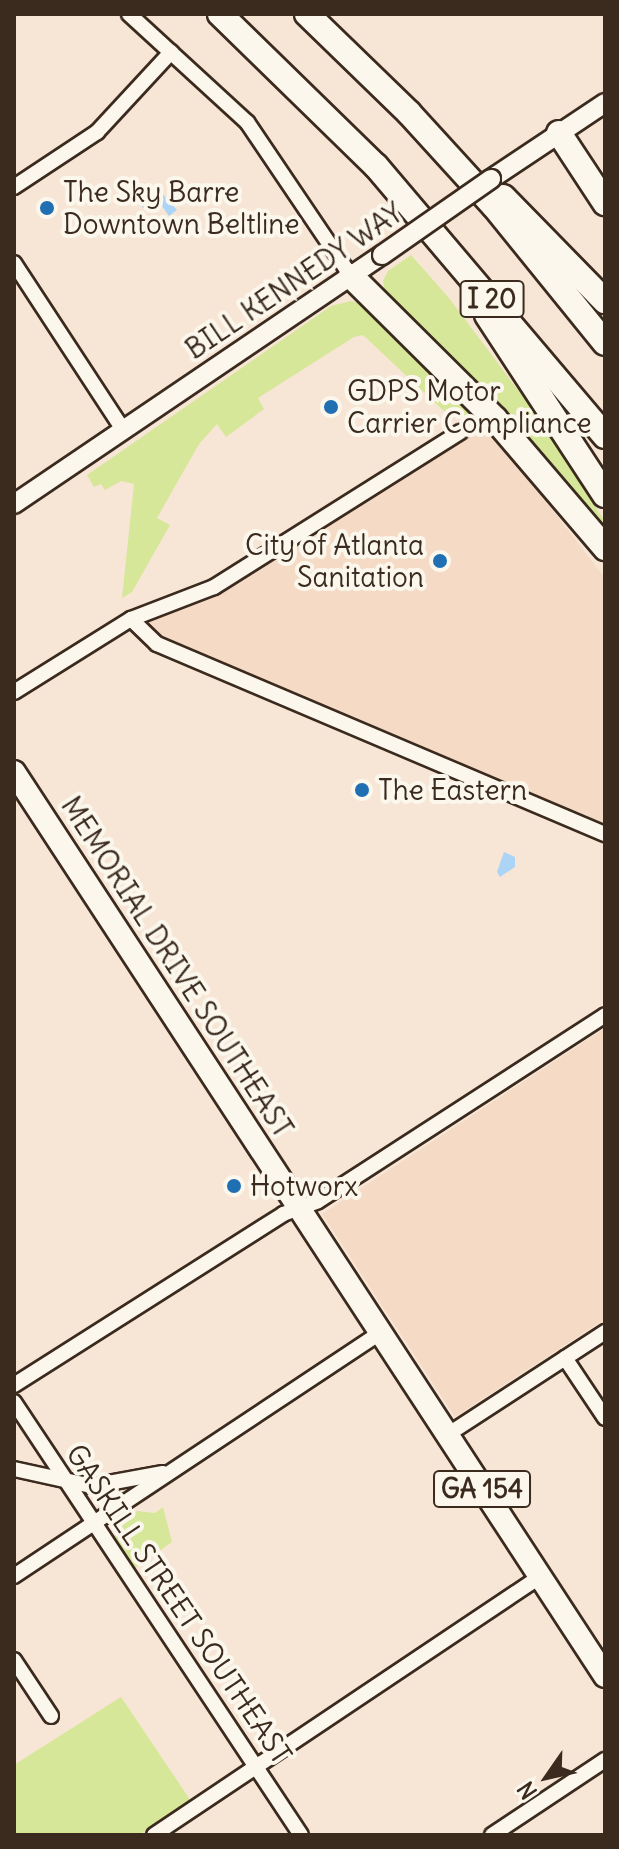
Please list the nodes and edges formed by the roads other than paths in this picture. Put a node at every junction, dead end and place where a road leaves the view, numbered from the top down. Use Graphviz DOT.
graph roads {
  1 [pos="129,14"];
  2 [pos="220,14"];
  3 [pos="307,14"];
  4 [pos="171,52"];
  5 [pos="605,103"];
  6 [pos="409,113"];
  7 [pos="559,133"];
  8 [pos="376,166"];
  9 [pos="14,187"];
  10 [pos="605,203"];
  11 [pos="14,263"];
  12 [pos="351,276"];
  13 [pos="605,301"];
  14 [pos="605,343"];
  15 [pos="124,431"];
  16 [pos="460,432"];
  17 [pos="605,436"];
  18 [pos="605,495"];
  19 [pos="14,504"];
  20 [pos="605,548"];
  21 [pos="131,619"];
  22 [pos="14,692"];
  23 [pos="14,772"];
  24 [pos="605,834"];
  25 [pos="605,1015"];
  26 [pos="299,1208"];
  27 [pos="605,1332"];
  28 [pos="380,1333"];
  29 [pos="565,1358"];
  30 [pos="14,1385"];
  31 [pos="14,1402"];
  32 [pos="605,1418"];
  33 [pos="447,1435"];
  34 [pos="14,1469"];
  35 [pos="175,1470"];
  36 [pos="67,1484"];
  37 [pos="94,1523"];
  38 [pos="14,1576"];
  39 [pos="540,1577"];
  40 [pos="14,1660"];
  41 [pos="601,1664"];
  42 [pos="51,1716"];
  43 [pos="605,1760"];
  44 [pos="256,1767"];
  45 [pos="154,1835"];
  46 [pos="301,1835"];
  47 [pos="492,1835"];
  1 -- 4 [label="street"];
  2 -- 8 [label="highway, I 20"];
  3 -- 6 [label="highway, I 20"];
  4 -- 9 [label="street"];
  4 -- 12 [label="street"];
  5 -- 7 [label="street, BILL KENNEDY WAY"];
  6 -- 13 [label="highway"];
  6 -- 14 [label="highway, I 20"];
  7 -- 10 [label="highway"];
  7 -- 12 [label="street, BILL KENNEDY WAY, bridge"];
  8 -- 17 [label="highway, I 20"];
  8 -- 18 [label="highway"];
  11 -- 15 [label="street"];
  12 -- 15 [label="street, BILL KENNEDY WAY"];
  12 -- 20 [label="highway"];
  15 -- 19 [label="street, BILL KENNEDY WAY"];
  16 -- 21 [label="street"];
  21 -- 22 [label="street"];
  21 -- 24 [label="street"];
  23 -- 26 [label="main road, MEMORIAL DRIVE SOUTHEAST / GA 154"];
  25 -- 26 [label="street"];
  26 -- 28 [label="main road, MEMORIAL DRIVE SOUTHEAST / GA 154"];
  26 -- 30 [label="street"];
  27 -- 29 [label="street"];
  28 -- 33 [label="main road, MEMORIAL DRIVE SOUTHEAST / GA 154"];
  28 -- 35 [label="street"];
  29 -- 32 [label="street"];
  29 -- 33 [label="street"];
  31 -- 36 [label="street, GASKILL STREET SOUTHEAST"];
  33 -- 39 [label="main road, MEMORIAL DRIVE SOUTHEAST / GA 154"];
  34 -- 36 [label="street"];
  35 -- 36 [label="street"];
  35 -- 37 [label="street"];
  36 -- 37 [label="street, GASKILL STREET SOUTHEAST"];
  37 -- 38 [label="street"];
  37 -- 44 [label="street, GASKILL STREET SOUTHEAST"];
  39 -- 41 [label="main road, MEMORIAL DRIVE SOUTHEAST / GA 154"];
  39 -- 44 [label="street"];
  40 -- 42 [label="street"];
  43 -- 47 [label="street"];
  44 -- 45 [label="street"];
  44 -- 46 [label="street, GASKILL STREET SOUTHEAST"];
}
